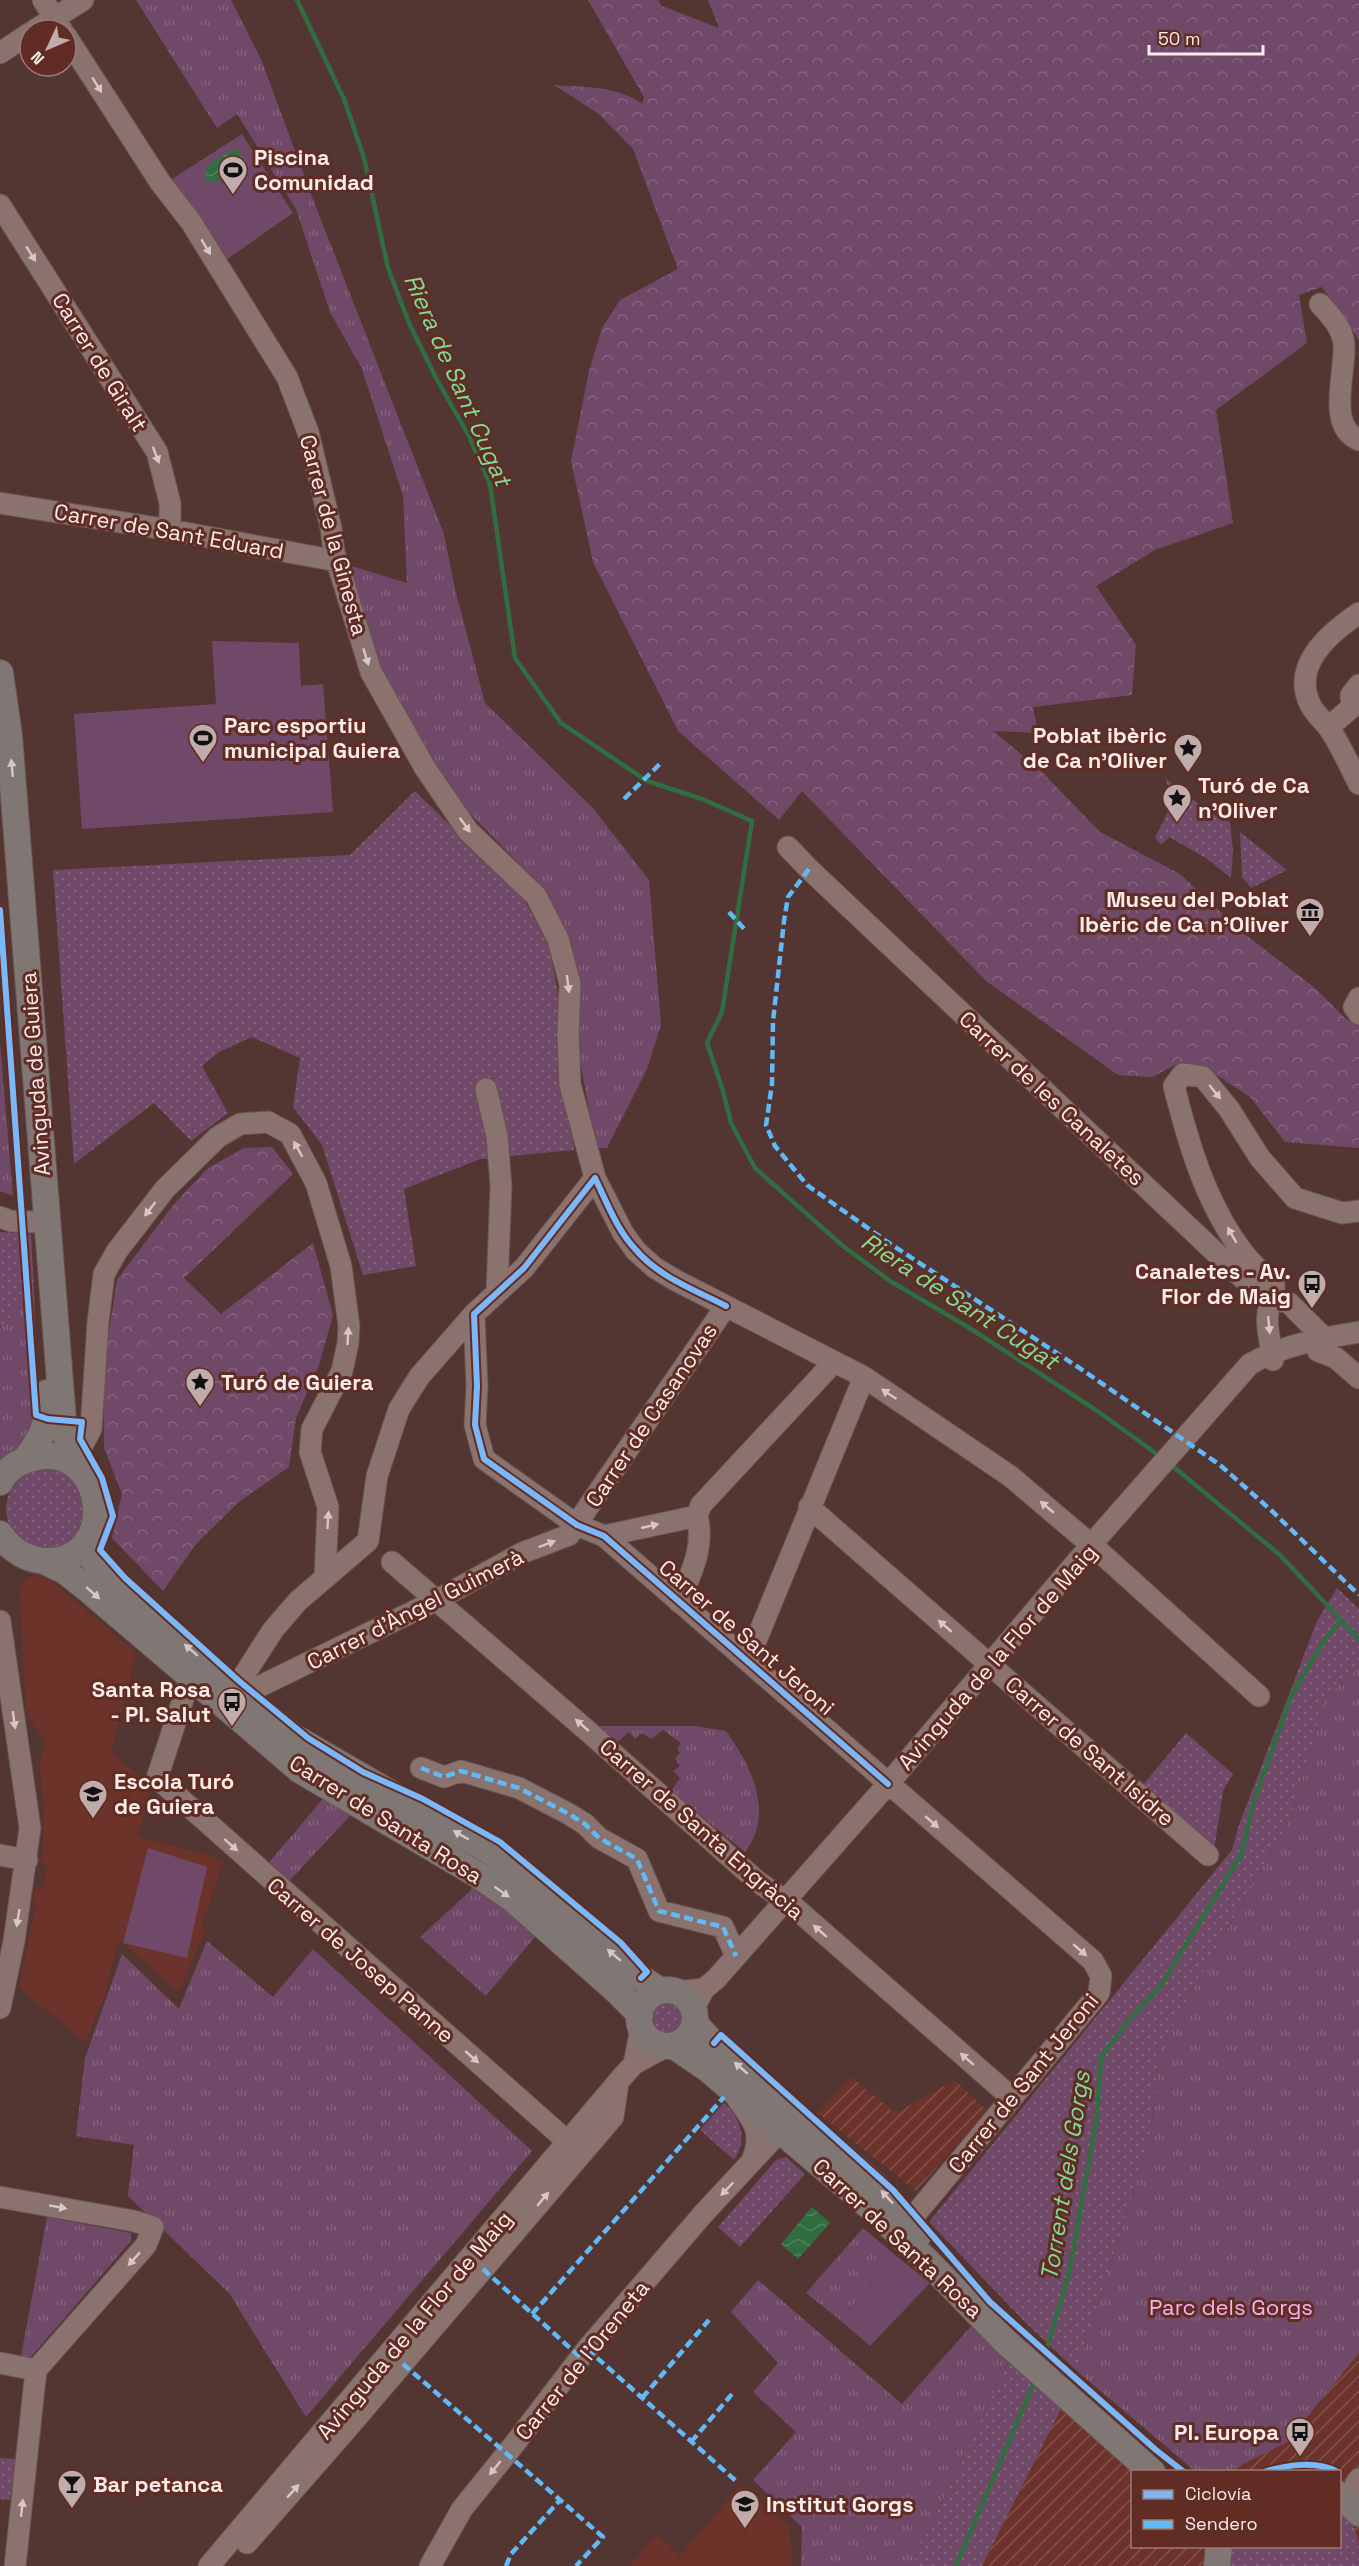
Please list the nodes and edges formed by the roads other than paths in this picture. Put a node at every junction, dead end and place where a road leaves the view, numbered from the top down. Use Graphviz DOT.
graph roads {
  1 [pos="43,0"];
  2 [pos="83,0"];
  3 [pos="54,18"];
  4 [pos="64,18"];
  5 [pos="18,41"];
  6 [pos="0,53"];
  7 [pos="78,55"];
  8 [pos="0,205"];
  9 [pos="1320,304"];
  10 [pos="1359,440"];
  11 [pos="0,503"];
  12 [pos="170,530"];
  13 [pos="337,561"];
  14 [pos="1359,613"];
  15 [pos="0,673"];
  16 [pos="1359,685"];
  17 [pos="1355,711"];
  18 [pos="1329,727"];
  19 [pos="1359,784"];
  20 [pos="0,800"];
  21 [pos="788,847"];
  22 [pos="1359,998"];
  23 [pos="1359,1014"];
  24 [pos="486,1089"];
  25 [pos="595,1178"];
  26 [pos="1359,1211"];
  27 [pos="0,1217"];
  28 [pos="33,1222"];
  29 [pos="496,1291"];
  30 [pos="1274,1299"];
  31 [pos="726,1305"];
  32 [pos="474,1314"];
  33 [pos="1359,1332"];
  34 [pos="1359,1345"];
  35 [pos="1322,1346"];
  36 [pos="1273,1356"];
  37 [pos="834,1362"];
  38 [pos="864,1377"];
  39 [pos="1359,1378"];
  40 [pos="78,1463"];
  41 [pos="9,1470"];
  42 [pos="809,1507"];
  43 [pos="697,1516"];
  44 [pos="577,1524"];
  45 [pos="0,1534"];
  46 [pos="604,1536"];
  47 [pos="87,1541"];
  48 [pos="1092,1545"];
  49 [pos="44,1561"];
  50 [pos="392,1563"];
  51 [pos="325,1578"];
  52 [pos="437,1600"];
  53 [pos="680,1602"];
  54 [pos="0,1621"];
  55 [pos="748,1660"];
  56 [pos="990,1663"];
  57 [pos="184,1673"];
  58 [pos="240,1691"];
  59 [pos="1259,1696"];
  60 [pos="421,1768"];
  61 [pos="300,1770"];
  62 [pos="888,1784"];
  63 [pos="0,1855"];
  64 [pos="1208,1855"];
  65 [pos="27,1860"];
  66 [pos="784,1902"];
  67 [pos="736,1956"];
  68 [pos="686,2001"];
  69 [pos="0,2008"];
  70 [pos="640,2021"];
  71 [pos="670,2046"];
  72 [pos="634,2064"];
  73 [pos="720,2079"];
  74 [pos="618,2082"];
  75 [pos="1011,2097"];
  76 [pos="791,2125"];
  77 [pos="568,2142"];
  78 [pos="750,2165"];
  79 [pos="0,2197"];
  80 [pos="909,2222"];
  81 [pos="989,2325"];
  82 [pos="0,2363"];
  83 [pos="36,2370"];
  84 [pos="1150,2470"];
  85 [pos="15,2566"];
  86 [pos="208,2566"];
  87 [pos="226,2566"];
  88 [pos="430,2566"];
  1 -- 3 [label="street"];
  2 -- 4 [label="street"];
  5 -- 6 [label="street"];
  7 -- 13 [label="street, Carrer de la Ginesta, one-way"];
  8 -- 12 [label="street, Carrer de Giralt, one-way"];
  9 -- 10 [label="street"];
  11 -- 12 [label="street, Carrer de Sant Eduard"];
  12 -- 13 [label="street, Carrer de Sant Eduard"];
  13 -- 25 [label="street, Carrer de la Ginesta, one-way"];
  14 -- 18 [label="street"];
  40 -- 15 [label="main road, Avinguda de Guiera, one-way"];
  16 -- 17 [label="street"];
  17 -- 18 [label="street"];
  18 -- 19 [label="street"];
  20 -- 28 [label="main road, Avinguda de Guiera"];
  21 -- 30 [label="street, Carrer de les Canaletes"];
  22 -- 23 [label="street"];
  24 -- 29 [label="street"];
  25 -- 29 [label="street"];
  25 -- 31 [label="street, Carrer de la Ginesta"];
  30 -- 26 [label="street, one-way"];
  27 -- 28 [label="street"];
  28 -- 41 [label="main road, Avinguda de Guiera"];
  29 -- 32 [label="street"];
  30 -- 35 [label="street, Carrer de les Canaletes"];
  30 -- 36 [label="street, one-way"];
  31 -- 37 [label="street, Carrer de la Ginesta"];
  31 -- 44 [label="street, Carrer de Casanovas"];
  32 -- 44 [label="street, Carrer de Sant Jeroni"];
  32 -- 51 [label="street"];
  33 -- 35 [label="street, Avinguda de la Flor de Maig"];
  34 -- 35 [label="street, Avinguda de la Flor de Maig"];
  35 -- 36 [label="street, Avinguda de la Flor de Maig"];
  35 -- 39 [label="street, Carrer de les Canaletes"];
  36 -- 48 [label="street, Avinguda de la Flor de Maig"];
  37 -- 38 [label="street, Carrer de la Ginesta"];
  37 -- 43 [label="street"];
  38 -- 42 [label="street"];
  48 -- 38 [label="street, Carrer de la Ginesta, one-way"];
  40 -- 41 [label="main road"];
  40 -- 47 [label="main road, Avinguda de Guiera"];
  51 -- 40 [label="street, one-way"];
  42 -- 55 [label="street"];
  56 -- 42 [label="street, Carrer de Sant Isidre, one-way"];
  46 -- 43 [label="street, one-way"];
  43 -- 53 [label="street"];
  44 -- 46 [label="street, Carrer de Sant Jeroni"];
  52 -- 44 [label="street, Carrer d'Àngel Guimerà, one-way"];
  45 -- 49 [label="main road, Carrer de Santa Rosa"];
  46 -- 53 [label="street, Carrer de Sant Jeroni"];
  47 -- 49 [label="main road"];
  58 -- 47 [label="main road, Carrer de Santa Rosa, one-way"];
  48 -- 56 [label="street, Avinguda de la Flor de Maig"];
  48 -- 59 [label="street, Carrer de la Ginesta"];
  49 -- 57 [label="main road, Carrer de Santa Rosa, one-way"];
  50 -- 52 [label="street, Carrer de Santa Engràcia"];
  51 -- 58 [label="street"];
  52 -- 58 [label="street, Carrer d'Àngel Guimerà"];
  66 -- 52 [label="street, Carrer de Santa Engràcia, one-way"];
  53 -- 55 [label="street, Carrer de Sant Jeroni"];
  54 -- 65 [label="street, one-way"];
  55 -- 62 [label="street, Carrer de Sant Jeroni"];
  56 -- 62 [label="street, Avinguda de la Flor de Maig"];
  56 -- 64 [label="street, Carrer de Sant Isidre"];
  57 -- 58 [label="main road"];
  57 -- 61 [label="main road, Carrer de Santa Rosa"];
  57 -- 77 [label="street, Carrer de Josep Panne, one-way"];
  58 -- 61 [label="main road"];
  68 -- 58 [label="main road, Carrer de Santa Rosa, one-way"];
  60 -- 67 [label="street"];
  61 -- 70 [label="main road, Carrer de Santa Rosa, one-way"];
  62 -- 66 [label="street, Avinguda de la Flor de Maig"];
  62 -- 75 [label="street, Carrer de Sant Jeroni, one-way"];
  63 -- 65 [label="street"];
  65 -- 69 [label="street, one-way"];
  66 -- 67 [label="street, Avinguda de la Flor de Maig"];
  75 -- 66 [label="street, Carrer de Santa Engràcia, one-way"];
  67 -- 68 [label="street, Avinguda de la Flor de Maig"];
  68 -- 70 [label="main road"];
  68 -- 71 [label="main road"];
  76 -- 68 [label="main road, Carrer de Santa Rosa, one-way"];
  70 -- 71 [label="main road"];
  70 -- 72 [label="street"];
  71 -- 72 [label="street"];
  71 -- 73 [label="main road, Carrer de Santa Rosa"];
  72 -- 74 [label="street, Avinguda de la Flor de Maig"];
  73 -- 76 [label="main road, Carrer de Santa Rosa"];
  73 -- 78 [label="street, Carrer de l'Oreneta"];
  74 -- 77 [label="street, Avinguda de la Flor de Maig"];
  87 -- 74 [label="street, Avinguda de la Flor de Maig, one-way"];
  75 -- 80 [label="street, Carrer de Sant Jeroni"];
  76 -- 78 [label="street, Carrer de l'Oreneta"];
  80 -- 76 [label="main road, Carrer de Santa Rosa, one-way"];
  76 -- 81 [label="main road, Carrer de Santa Rosa"];
  77 -- 86 [label="street, Avinguda de la Flor de Maig"];
  78 -- 88 [label="street, Carrer de l'Oreneta, one-way"];
  79 -- 83 [label="street, one-way"];
  80 -- 81 [label="main road, Carrer de Santa Rosa"];
  81 -- 84 [label="main road"];
  82 -- 83 [label="street"];
  85 -- 83 [label="street, one-way"];
}
